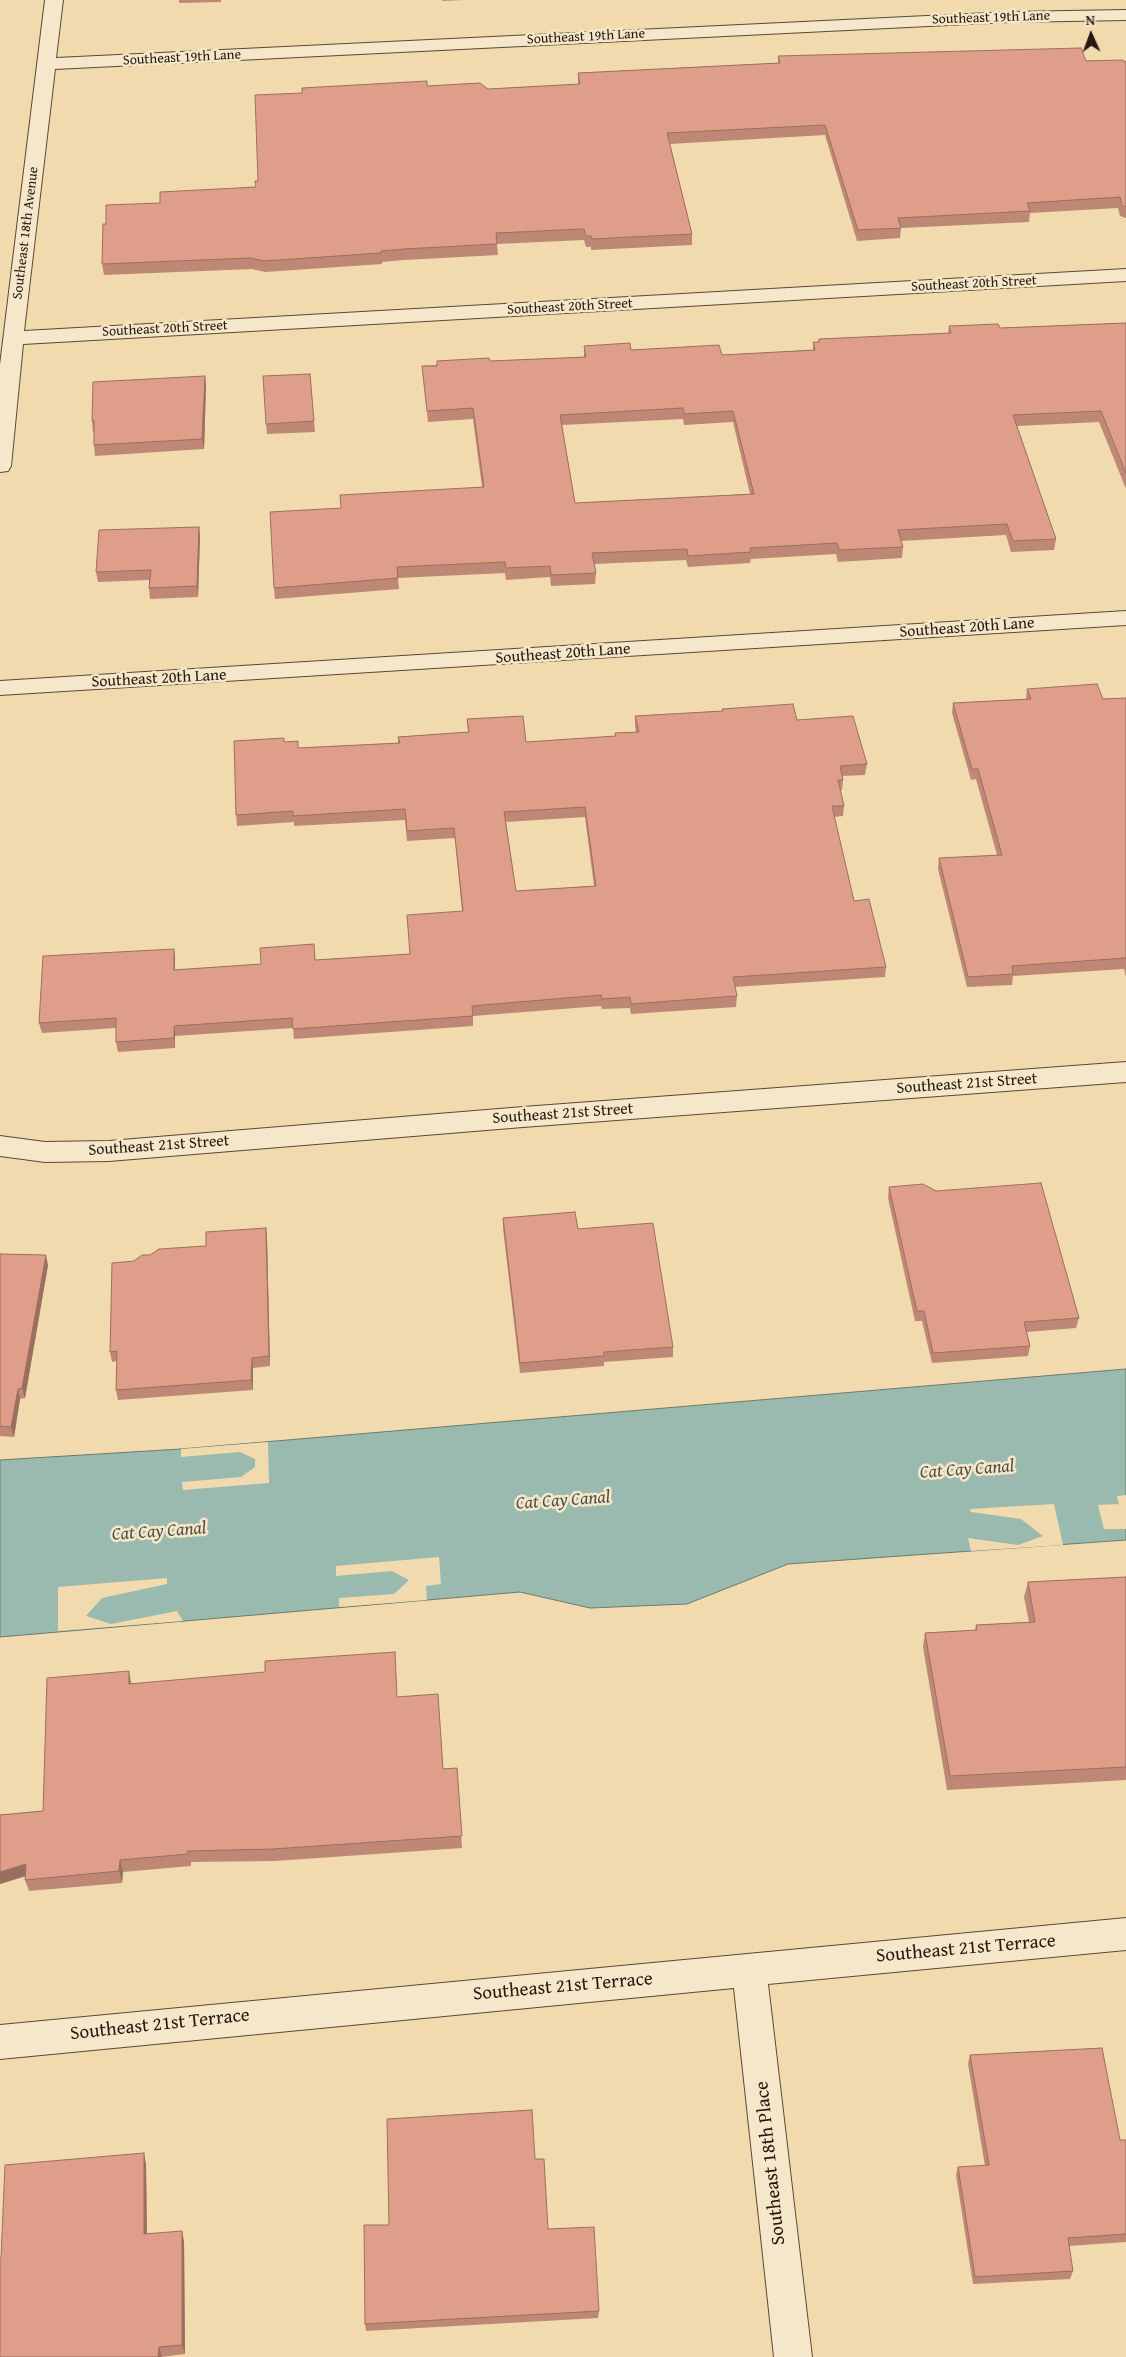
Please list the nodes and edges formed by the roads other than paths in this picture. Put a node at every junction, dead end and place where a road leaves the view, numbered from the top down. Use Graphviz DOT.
graph roads {
  1 [pos="54,0"];
  2 [pos="1126,15"];
  3 [pos="47,64"];
  4 [pos="1126,275"];
  5 [pos="13,338"];
  6 [pos="0,466"];
  7 [pos="1126,618"];
  8 [pos="0,688"];
  9 [pos="1126,1072"];
  10 [pos="0,1146"];
  11 [pos="1126,1934"];
  12 [pos="749,1970"];
  13 [pos="0,2042"];
  14 [pos="793,2357"];
  1 -- 3 [label="street, Southeast 18th Avenue"];
  2 -- 3 [label="street, Southeast 19th Lane"];
  3 -- 5 [label="street, Southeast 18th Avenue"];
  4 -- 5 [label="street, Southeast 20th Street"];
  5 -- 6 [label="street, Southeast 18th Avenue"];
  7 -- 8 [label="street, Southeast 20th Lane"];
  9 -- 10 [label="street, Southeast 21st Street"];
  11 -- 12 [label="street, Southeast 21st Terrace"];
  12 -- 13 [label="street, Southeast 21st Terrace"];
  12 -- 14 [label="street, Southeast 18th Place"];
}
